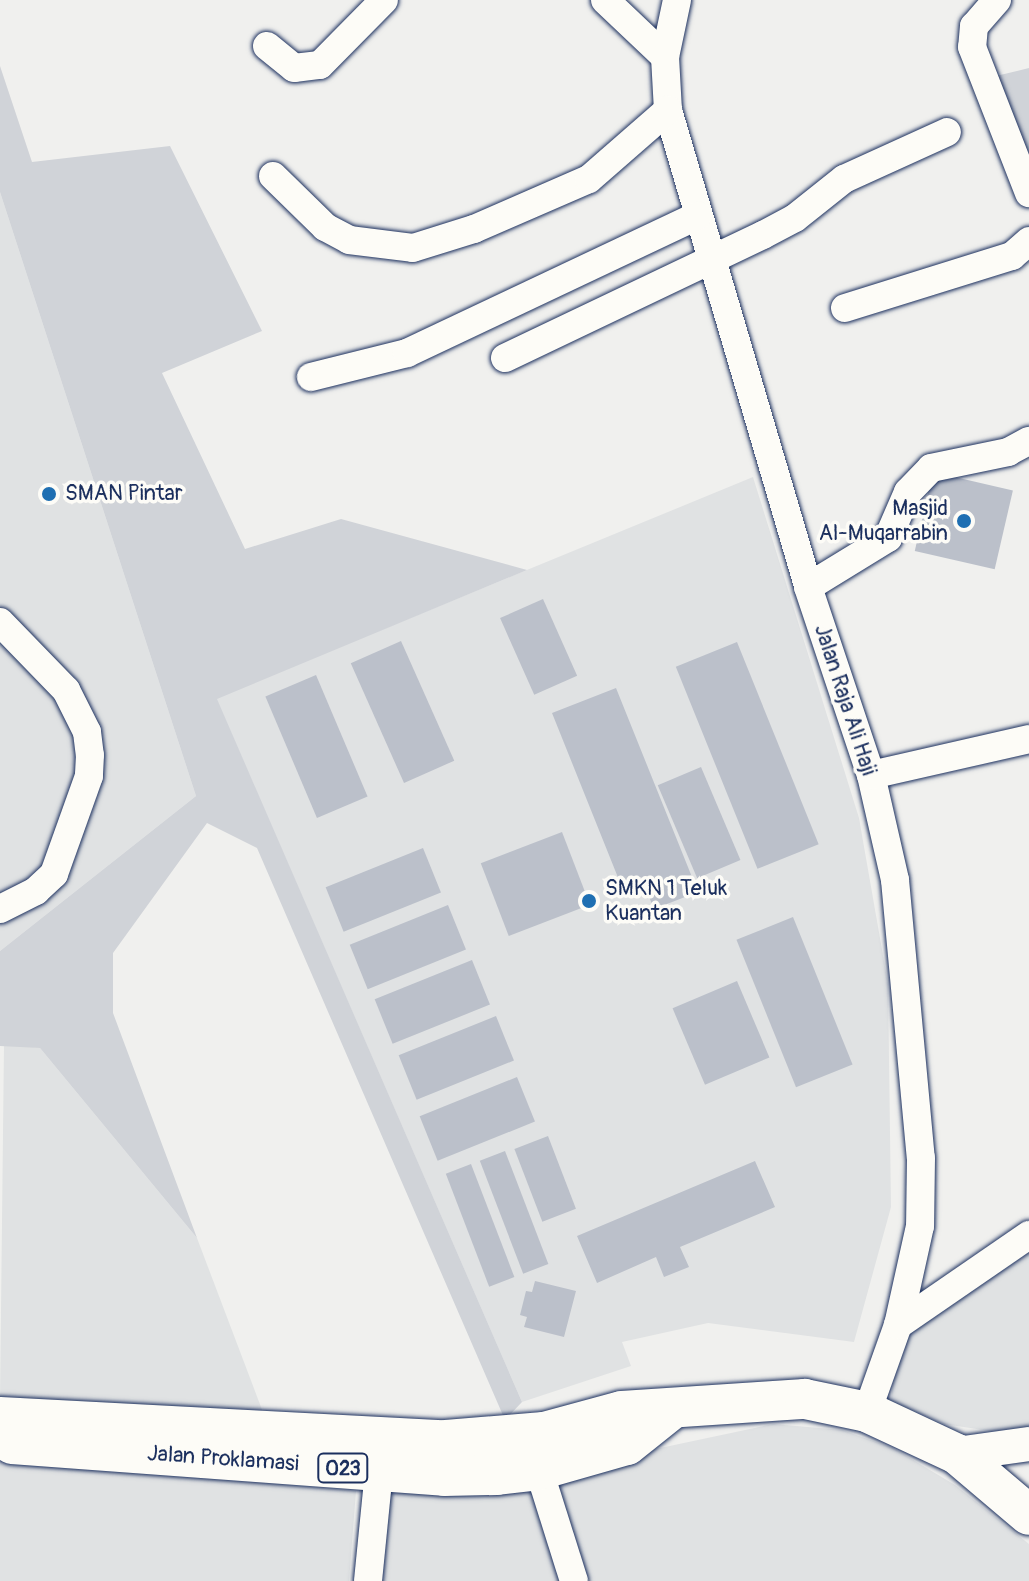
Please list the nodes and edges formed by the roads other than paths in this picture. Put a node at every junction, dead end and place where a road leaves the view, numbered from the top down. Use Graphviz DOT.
graph roads {
  1 [pos="384,0"];
  2 [pos="605,0"];
  3 [pos="677,0"];
  4 [pos="997,0"];
  5 [pos="267,46"];
  6 [pos="665,57"];
  7 [pos="668,110"];
  8 [pos="947,132"];
  9 [pos="273,176"];
  10 [pos="1029,193"];
  11 [pos="697,216"];
  12 [pos="1029,241"];
  13 [pos="709,256"];
  14 [pos="845,308"];
  15 [pos="505,358"];
  16 [pos="311,377"];
  17 [pos="1029,441"];
  18 [pos="808,587"];
  19 [pos="0,622"];
  20 [pos="1029,739"];
  21 [pos="871,775"];
  22 [pos="0,909"];
  23 [pos="1029,1235"];
  24 [pos="898,1325"];
  25 [pos="671,1410"];
  26 [pos="867,1412"];
  27 [pos="0,1417"];
  28 [pos="0,1443"];
  29 [pos="1029,1444"];
  30 [pos="957,1454"];
  31 [pos="445,1458"];
  32 [pos="539,1470"];
  33 [pos="379,1471"];
  34 [pos="1021,1497"];
  35 [pos="368,1581"];
  36 [pos="574,1581"];
  1 -- 5 [label="street"];
  2 -- 6 [label="street"];
  3 -- 6 [label="street, Jalan Raja Ali Haji"];
  4 -- 10 [label="street"];
  6 -- 7 [label="street, Jalan Raja Ali Haji"];
  7 -- 9 [label="street"];
  7 -- 11 [label="street, Jalan Raja Ali Haji"];
  8 -- 13 [label="street"];
  11 -- 13 [label="street, Jalan Raja Ali Haji"];
  11 -- 16 [label="street"];
  12 -- 14 [label="street"];
  13 -- 15 [label="street"];
  13 -- 18 [label="street, Jalan Raja Ali Haji"];
  17 -- 18 [label="street"];
  18 -- 21 [label="street, Jalan Raja Ali Haji"];
  19 -- 22 [label="street"];
  20 -- 21 [label="street"];
  21 -- 24 [label="street, Jalan Raja Ali Haji"];
  23 -- 24 [label="street"];
  24 -- 26 [label="street, Jalan Raja Ali Haji"];
  25 -- 26 [label="highway, Jalan Proklamasi / 023"];
  25 -- 31 [label="highway, Jalan Proklamasi / 023"];
  25 -- 32 [label="highway, Jalan Proklamasi / 023"];
  26 -- 30 [label="highway, Jalan Proklamasi / 023"];
  27 -- 31 [label="highway, Jalan Proklamasi / 023"];
  28 -- 33 [label="highway, Jalan Proklamasi / 023"];
  29 -- 30 [label="main road"];
  30 -- 34 [label="highway, Jalan Proklamasi / 023"];
  31 -- 32 [label="highway, Jalan Proklamasi / 023"];
  31 -- 33 [label="highway, Jalan Proklamasi / 023"];
  32 -- 36 [label="street"];
  33 -- 35 [label="street"];
}
